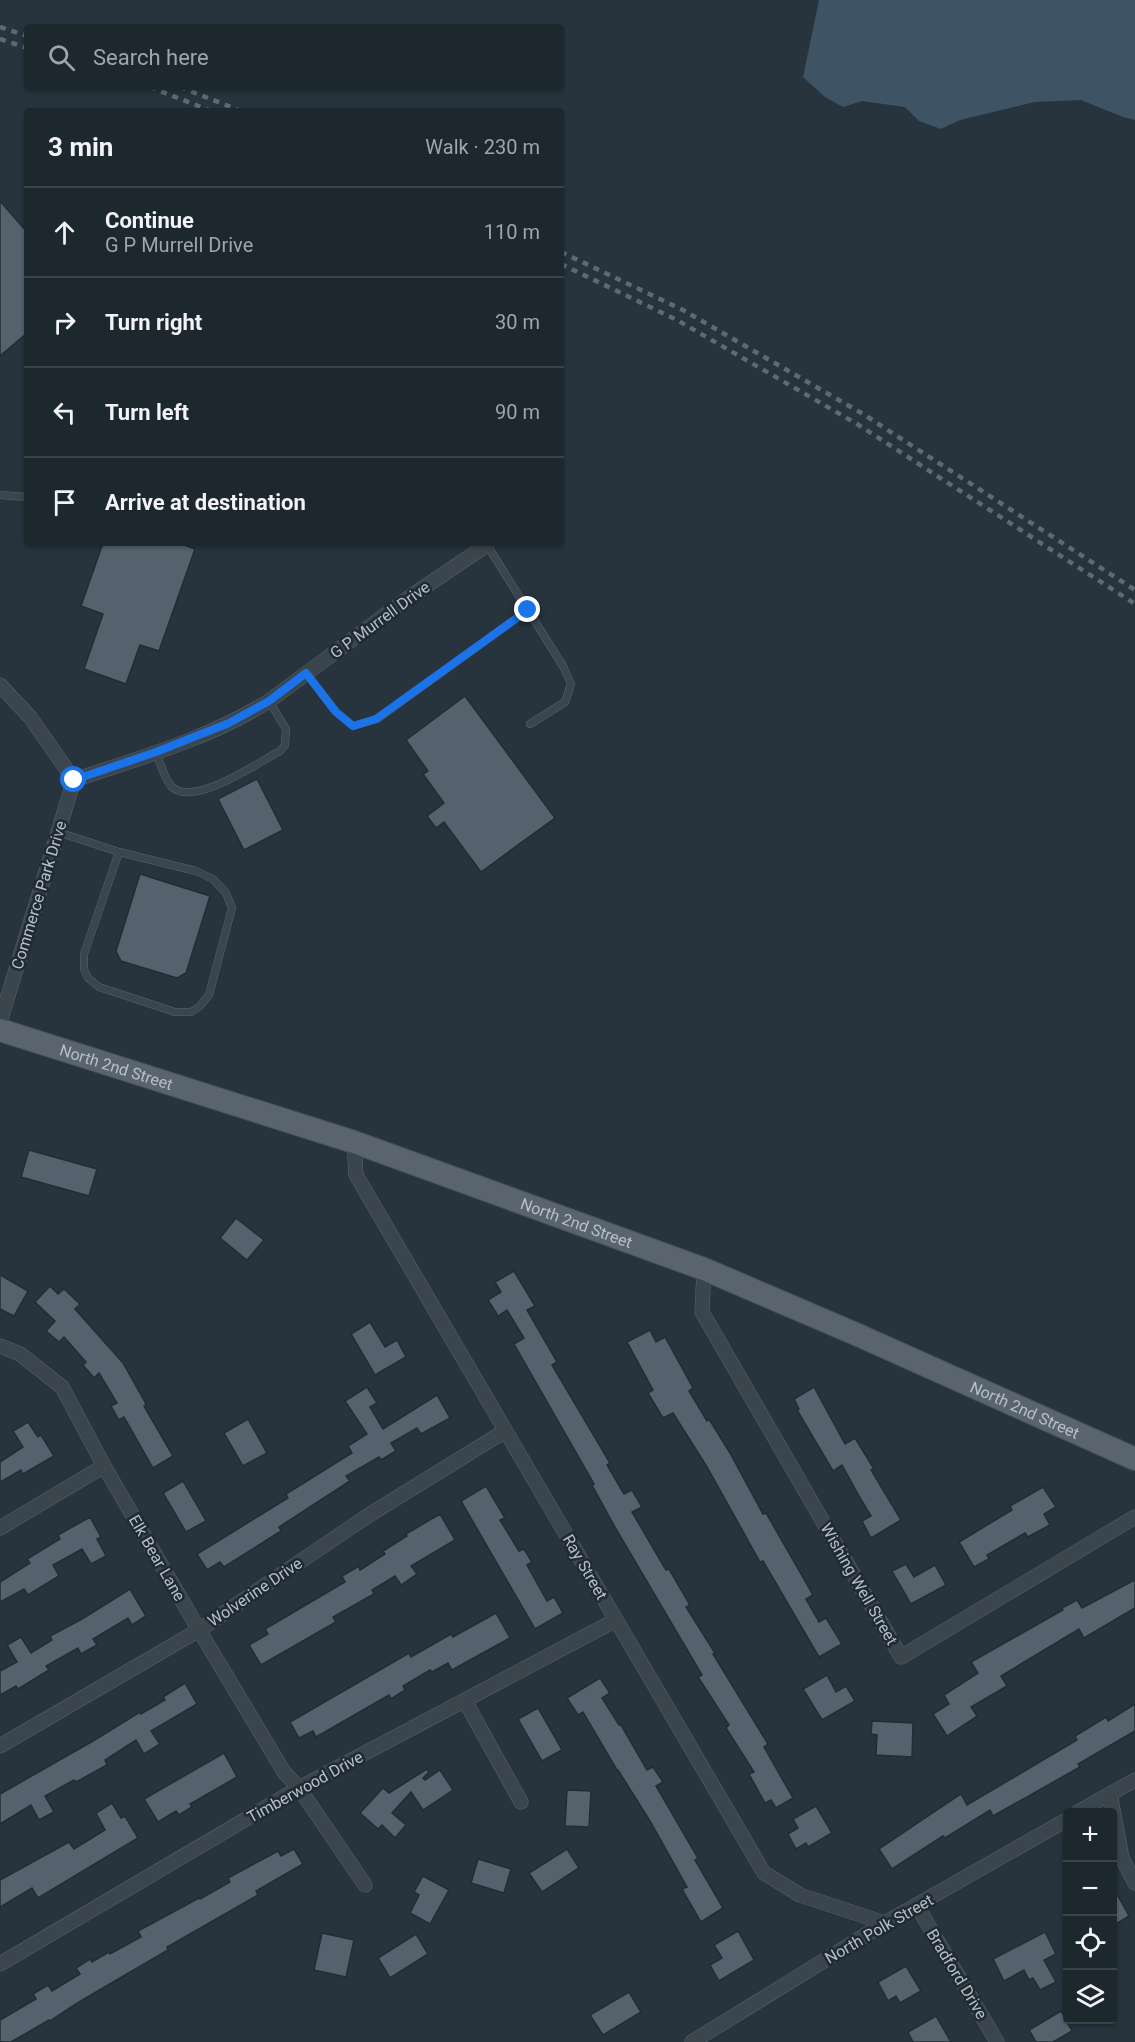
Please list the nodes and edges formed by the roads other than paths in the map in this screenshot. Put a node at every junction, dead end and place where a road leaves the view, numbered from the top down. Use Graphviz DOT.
graph roads {
  1 [pos="0,495"];
  2 [pos="24,497"];
  3 [pos="486,546"];
  4 [pos="488,546"];
  5 [pos="528,610"];
  6 [pos="306,673"];
  7 [pos="0,685"];
  8 [pos="269,701"];
  9 [pos="530,724"];
  10 [pos="156,752"];
  11 [pos="74,780"];
  12 [pos="58,832"];
  13 [pos="119,852"];
  14 [pos="0,1022"];
  15 [pos="0,1030"];
  16 [pos="354,1142"];
  17 [pos="704,1269"];
  18 [pos="0,1346"];
  19 [pos="505,1431"];
  20 [pos="1135,1459"];
  21 [pos="104,1466"];
  22 [pos="1135,1516"];
  23 [pos="0,1528"];
  24 [pos="616,1620"];
  25 [pos="199,1630"];
  26 [pos="465,1701"];
  27 [pos="0,1746"];
  28 [pos="1135,1780"];
  29 [pos="299,1788"];
  30 [pos="1110,1794"];
  31 [pos="521,1802"];
  32 [pos="1085,1808"];
  33 [pos="1063,1822"];
  34 [pos="1135,1883"];
  35 [pos="365,1885"];
  36 [pos="917,1906"];
  37 [pos="885,1923"];
  38 [pos="0,1964"];
  39 [pos="692,2042"];
  40 [pos="997,2042"];
  1 -- 2 [label="lane"];
  3 -- 6 [label="street, G P Murrell Drive"];
  4 -- 5 [label="lane"];
  5 -- 6 [label="lane"];
  5 -- 9 [label="lane"];
  6 -- 8 [label="street, G P Murrell Drive"];
  7 -- 11 [label="street"];
  8 -- 10 [label="street, G P Murrell Drive"];
  8 -- 10 [label="lane"];
  10 -- 11 [label="street, G P Murrell Drive"];
  11 -- 12 [label="street, Commerce Park Drive"];
  12 -- 13 [label="lane"];
  12 -- 14 [label="street, Commerce Park Drive"];
  13 -- 13 [label="lane"];
  15 -- 16 [label="main road, North 2nd Street"];
  16 -- 17 [label="main road, North 2nd Street"];
  16 -- 19 [label="street, Ray Street"];
  17 -- 20 [label="main road, North 2nd Street"];
  17 -- 22 [label="street, Wishing Well Street"];
  18 -- 21 [label="street, Elk Bear Lane"];
  19 -- 24 [label="street, Ray Street"];
  19 -- 25 [label="street, Wolverine Drive"];
  21 -- 23 [label="street"];
  21 -- 25 [label="street, Elk Bear Lane"];
  24 -- 26 [label="street, Timberwood Drive"];
  24 -- 37 [label="street, Ray Street"];
  25 -- 27 [label="street, Wolverine Drive"];
  25 -- 29 [label="street, Elk Bear Lane"];
  26 -- 29 [label="street, Timberwood Drive"];
  26 -- 31 [label="street"];
  28 -- 30 [label="street"];
  29 -- 35 [label="street, Elk Bear Lane"];
  29 -- 38 [label="street, Timberwood Drive"];
  30 -- 32 [label="street"];
  30 -- 34 [label="street"];
  33 -- 36 [label="street, North Polk Street"];
  36 -- 37 [label="street, North Polk Street"];
  36 -- 40 [label="street, Bradford Drive"];
  37 -- 39 [label="street, North Polk Street"];
}
